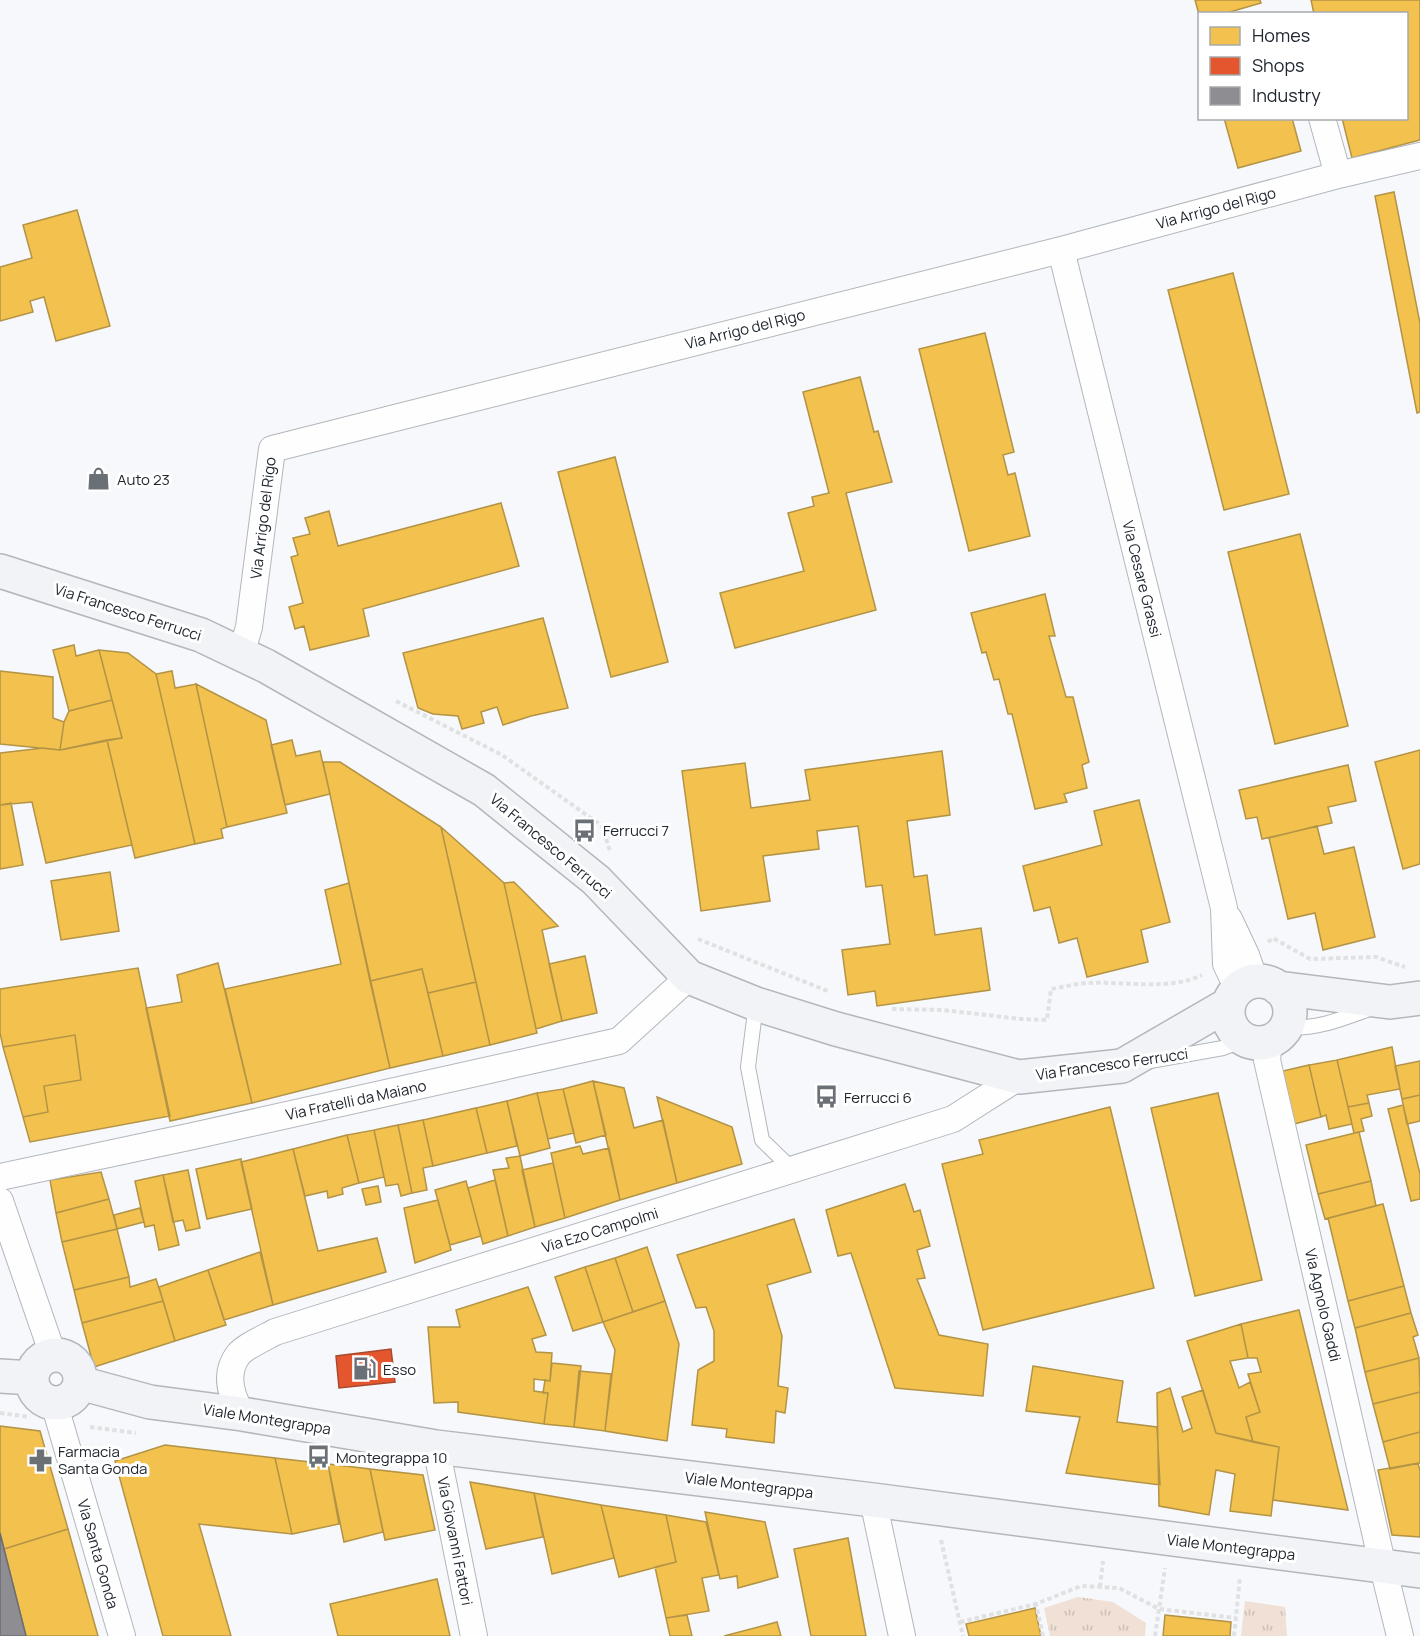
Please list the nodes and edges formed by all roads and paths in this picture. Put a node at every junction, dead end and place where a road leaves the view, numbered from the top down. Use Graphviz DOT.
graph roads {
  1 [pos="1323,120"];
  2 [pos="1420,156"];
  3 [pos="1338,175"];
  4 [pos="1061,250"];
  5 [pos="0,571"];
  6 [pos="241,655"];
  7 [pos="388,697"];
  8 [pos="611,853"];
  9 [pos="692,933"];
  10 [pos="689,977"];
  11 [pos="1245,980"];
  12 [pos="1406,989"];
  13 [pos="837,994"];
  14 [pos="756,1004"];
  15 [pos="884,1009"];
  16 [pos="1267,1036"];
  17 [pos="1122,1066"];
  18 [pos="1018,1077"];
  19 [pos="793,1170"];
  20 [pos="0,1177"];
  21 [pos="0,1201"];
  22 [pos="43,1366"];
  23 [pos="0,1376"];
  24 [pos="80,1383"];
  25 [pos="54,1403"];
  26 [pos="0,1413"];
  27 [pos="14,1414"];
  28 [pos="242,1414"];
  29 [pos="436,1447"];
  30 [pos="873,1500"];
  31 [pos="933,1508"];
  32 [pos="1169,1539"];
  33 [pos="1243,1549"];
  34 [pos="1383,1567"];
  35 [pos="1420,1571"];
  36 [pos="1035,1604"];
  37 [pos="1159,1609"];
  38 [pos="1236,1618"];
  39 [pos="960,1622"];
  40 [pos="122,1636"];
  41 [pos="474,1636"];
  42 [pos="902,1636"];
  43 [pos="963,1636"];
  44 [pos="1043,1636"];
  45 [pos="1155,1636"];
  46 [pos="1234,1636"];
  47 [pos="1400,1636"];
  1 -- 3 [label="street"];
  2 -- 3 [label="street, Via Arrigo del Rigo"];
  3 -- 4 [label="street, Via Arrigo del Rigo"];
  4 -- 6 [label="street, Via Arrigo del Rigo"];
  4 -- 11 [label="street, Via Cesare Grassi"];
  5 -- 6 [label="street, Via Francesco Ferrucci"];
  6 -- 10 [label="street, Via Francesco Ferrucci"];
  7 -- 8 [label="path"];
  9 -- 13 [label="path"];
  10 -- 14 [label="street, Via Francesco Ferrucci"];
  10 -- 20 [label="street, Via Fratelli da Maiano"];
  11 -- 12 [label="street"];
  11 -- 12 [label="path"];
  11 -- 15 [label="path"];
  11 -- 16 [label="street"];
  11 -- 16 [label="street"];
  11 -- 17 [label="street"];
  12 -- 16 [label="lane, Via Francesco Ferrucci"];
  14 -- 18 [label="street, Via Francesco Ferrucci"];
  14 -- 19 [label="lane"];
  16 -- 17 [label="lane, Via Francesco Ferrucci"];
  16 -- 34 [label="street, Via Agnolo Gaddi"];
  17 -- 18 [label="street, Via Francesco Ferrucci"];
  18 -- 19 [label="street, Via Ezo Campolmi"];
  19 -- 28 [label="street, Via Ezo Campolmi"];
  21 -- 22 [label="street"];
  22 -- 23 [label="street"];
  22 -- 24 [label="street"];
  22 -- 25 [label="street"];
  24 -- 25 [label="street"];
  24 -- 28 [label="street, Viale Montegrappa"];
  25 -- 40 [label="street, Via Santa Gonda"];
  26 -- 27 [label="path"];
  28 -- 29 [label="street, Viale Montegrappa"];
  29 -- 30 [label="street, Viale Montegrappa"];
  29 -- 41 [label="street, Via Giovanni Fattori"];
  30 -- 31 [label="street, Viale Montegrappa"];
  30 -- 42 [label="street"];
  31 -- 32 [label="street, Viale Montegrappa"];
  31 -- 39 [label="path"];
  32 -- 33 [label="street, Viale Montegrappa"];
  32 -- 37 [label="path"];
  33 -- 34 [label="street, Viale Montegrappa"];
  33 -- 38 [label="path"];
  34 -- 35 [label="street, Viale Montegrappa"];
  34 -- 47 [label="street, Via Agnolo Gaddi"];
  36 -- 37 [label="path"];
  36 -- 39 [label="path"];
  36 -- 44 [label="path"];
  37 -- 38 [label="path"];
  37 -- 45 [label="path"];
  38 -- 46 [label="path"];
  39 -- 43 [label="path"];
}
